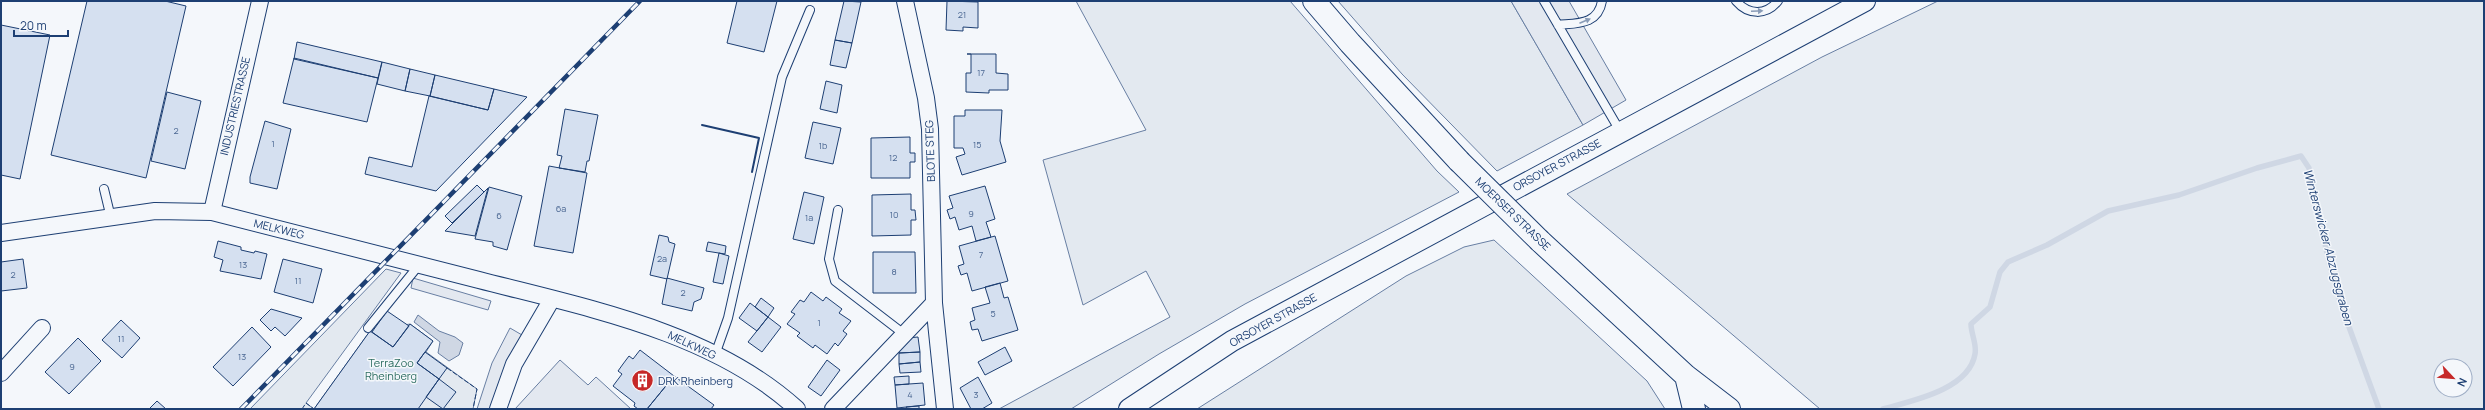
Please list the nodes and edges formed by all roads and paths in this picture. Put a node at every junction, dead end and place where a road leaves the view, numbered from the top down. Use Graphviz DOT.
graph roads {
  1 [pos="260,1"];
  2 [pos="905,1"];
  3 [pos="1314,1"];
  4 [pos="1544,1"];
  5 [pos="1602,1"];
  6 [pos="1736,1"];
  7 [pos="1778,1"];
  8 [pos="1866,1"];
  9 [pos="810,10"];
  10 [pos="1558,25"];
  11 [pos="1620,131"];
  12 [pos="104,189"];
  13 [pos="838,210"];
  14 [pos="212,212"];
  15 [pos="111,218"];
  16 [pos="1,233"];
  17 [pos="419,264"];
  18 [pos="552,299"];
  19 [pos="934,303"];
  20 [pos="42,328"];
  21 [pos="368,328"];
  22 [pos="904,334"];
  23 [pos="715,355"];
  24 [pos="1,373"];
  25 [pos="1686,376"];
  26 [pos="498,409"];
  27 [pos="798,409"];
  28 [pos="833,409"];
  29 [pos="945,409"];
  30 [pos="1129,409"];
  31 [pos="1694,409"];
  32 [pos="1729,409"];
  1 -- 14 [label="street, INDUSTRIESTRASSE"];
  2 -- 19 [label="street, BLOTE STEG"];
  3 -- 25 [label="main road, MOERSER STRASSE, bridge"];
  4 -- 10 [label="lane"];
  10 -- 5 [label="lane, one-way"];
  6 -- 7 [label="lane, one-way"];
  8 -- 11 [label="street, ORSOYER STRASSE"];
  9 -- 23 [label="lane"];
  10 -- 11 [label="lane"];
  11 -- 30 [label="street, ORSOYER STRASSE"];
  12 -- 15 [label="lane"];
  13 -- 22 [label="lane"];
  14 -- 15 [label="street, MELKWEG"];
  14 -- 17 [label="street, MELKWEG"];
  15 -- 16 [label="street, MELKWEG"];
  17 -- 18 [label="street, MELKWEG"];
  17 -- 21 [label="lane"];
  18 -- 23 [label="street, MELKWEG"];
  18 -- 26 [label="street"];
  19 -- 22 [label="street"];
  19 -- 29 [label="street, BLOTE STEG"];
  20 -- 24 [label="street"];
  22 -- 28 [label="street"];
  23 -- 27 [label="street, MELKWEG"];
  25 -- 31 [label="main road"];
  25 -- 32 [label="main road, MOERSER STRASSE"];
}
